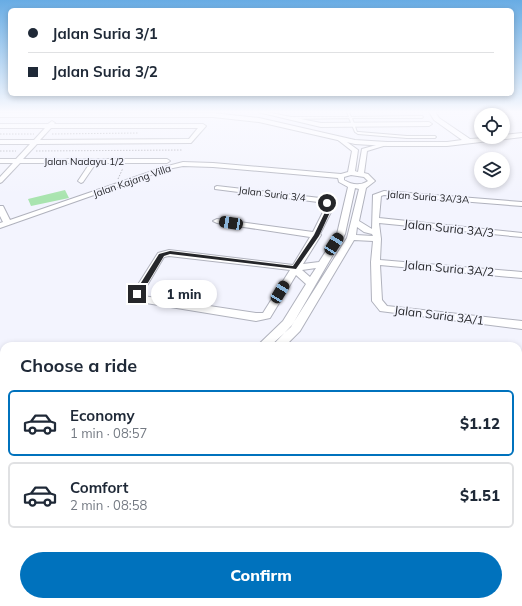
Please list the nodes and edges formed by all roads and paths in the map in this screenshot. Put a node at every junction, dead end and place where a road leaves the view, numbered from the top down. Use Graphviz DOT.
graph roads {
  1 [pos="191,140"];
  2 [pos="342,140"];
  3 [pos="352,140"];
  4 [pos="432,140"];
  5 [pos="0,142"];
  6 [pos="36,142"];
  7 [pos="387,144"];
  8 [pos="182,150"];
  9 [pos="0,151"];
  10 [pos="27,151"];
  11 [pos="0,161"];
  12 [pos="16,161"];
  13 [pos="94,161"];
  14 [pos="127,161"];
  15 [pos="149,161"];
  16 [pos="167,161"];
  17 [pos="146,168"];
  18 [pos="351,172"];
  19 [pos="361,173"];
  20 [pos="340,176"];
  21 [pos="117,180"];
  22 [pos="0,181"];
  23 [pos="81,181"];
  24 [pos="352,186"];
  25 [pos="363,186"];
  26 [pos="217,188"];
  27 [pos="522,204"];
  28 [pos="0,208"];
  29 [pos="216,220"];
  30 [pos="375,220"];
  31 [pos="4,223"];
  32 [pos="356,223"];
  33 [pos="377,235"];
  34 [pos="522,235"];
  35 [pos="317,236"];
  36 [pos="351,238"];
  37 [pos="375,262"];
  38 [pos="321,265"];
  39 [pos="294,268"];
  40 [pos="522,275"];
  41 [pos="311,283"];
  42 [pos="522,325"];
  43 [pos="267,342"];
  44 [pos="282,342"];
  1 -- 6 [label="street"];
  2 -- 18 [label="street"];
  3 -- 7 [label="street"];
  4 -- 7 [label="street"];
  5 -- 6 [label="street"];
  6 -- 10 [label="street"];
  7 -- 19 [label="street"];
  8 -- 10 [label="path"];
  9 -- 10 [label="path"];
  10 -- 12 [label="street"];
  11 -- 12 [label="street, Jalan Nadayu 1/2"];
  12 -- 13 [label="street, Jalan Nadayu 1/2"];
  12 -- 22 [label="street"];
  13 -- 14 [label="street, Jalan Nadayu 1/2"];
  13 -- 23 [label="street"];
  14 -- 15 [label="street, Jalan Nadayu 1/2"];
  14 -- 21 [label="path"];
  15 -- 16 [label="street, Jalan Nadayu 1/2"];
  15 -- 17 [label="street"];
  18 -- 19 [label="street"];
  18 -- 20 [label="street"];
  19 -- 25 [label="street"];
  20 -- 24 [label="street"];
  20 -- 31 [label="street, Jalan Kajang Villa"];
  24 -- 25 [label="street"];
  24 -- 38 [label="street"];
  25 -- 32 [label="street"];
  26 -- 35 [label="street, Jalan Suria 3/4"];
  27 -- 30 [label="street, Jalan Suria 3A/3A"];
  28 -- 31 [label="street"];
  29 -- 35 [label="street"];
  30 -- 33 [label="street, Jalan Suria 3A/3A"];
  30 -- 34 [label="street, Jalan Suria 3A/3"];
  32 -- 33 [label="street"];
  32 -- 36 [label="street"];
  33 -- 36 [label="street"];
  33 -- 37 [label="street, Jalan Suria 3A/1"];
  35 -- 39 [label="street"];
  36 -- 44 [label="street"];
  37 -- 40 [label="street, Jalan Suria 3A/2"];
  37 -- 42 [label="street, Jalan Suria 3A/1"];
  38 -- 39 [label="street"];
  38 -- 41 [label="street"];
  39 -- 39 [label="street"];
  39 -- 41 [label="street"];
  41 -- 43 [label="street"];
}
